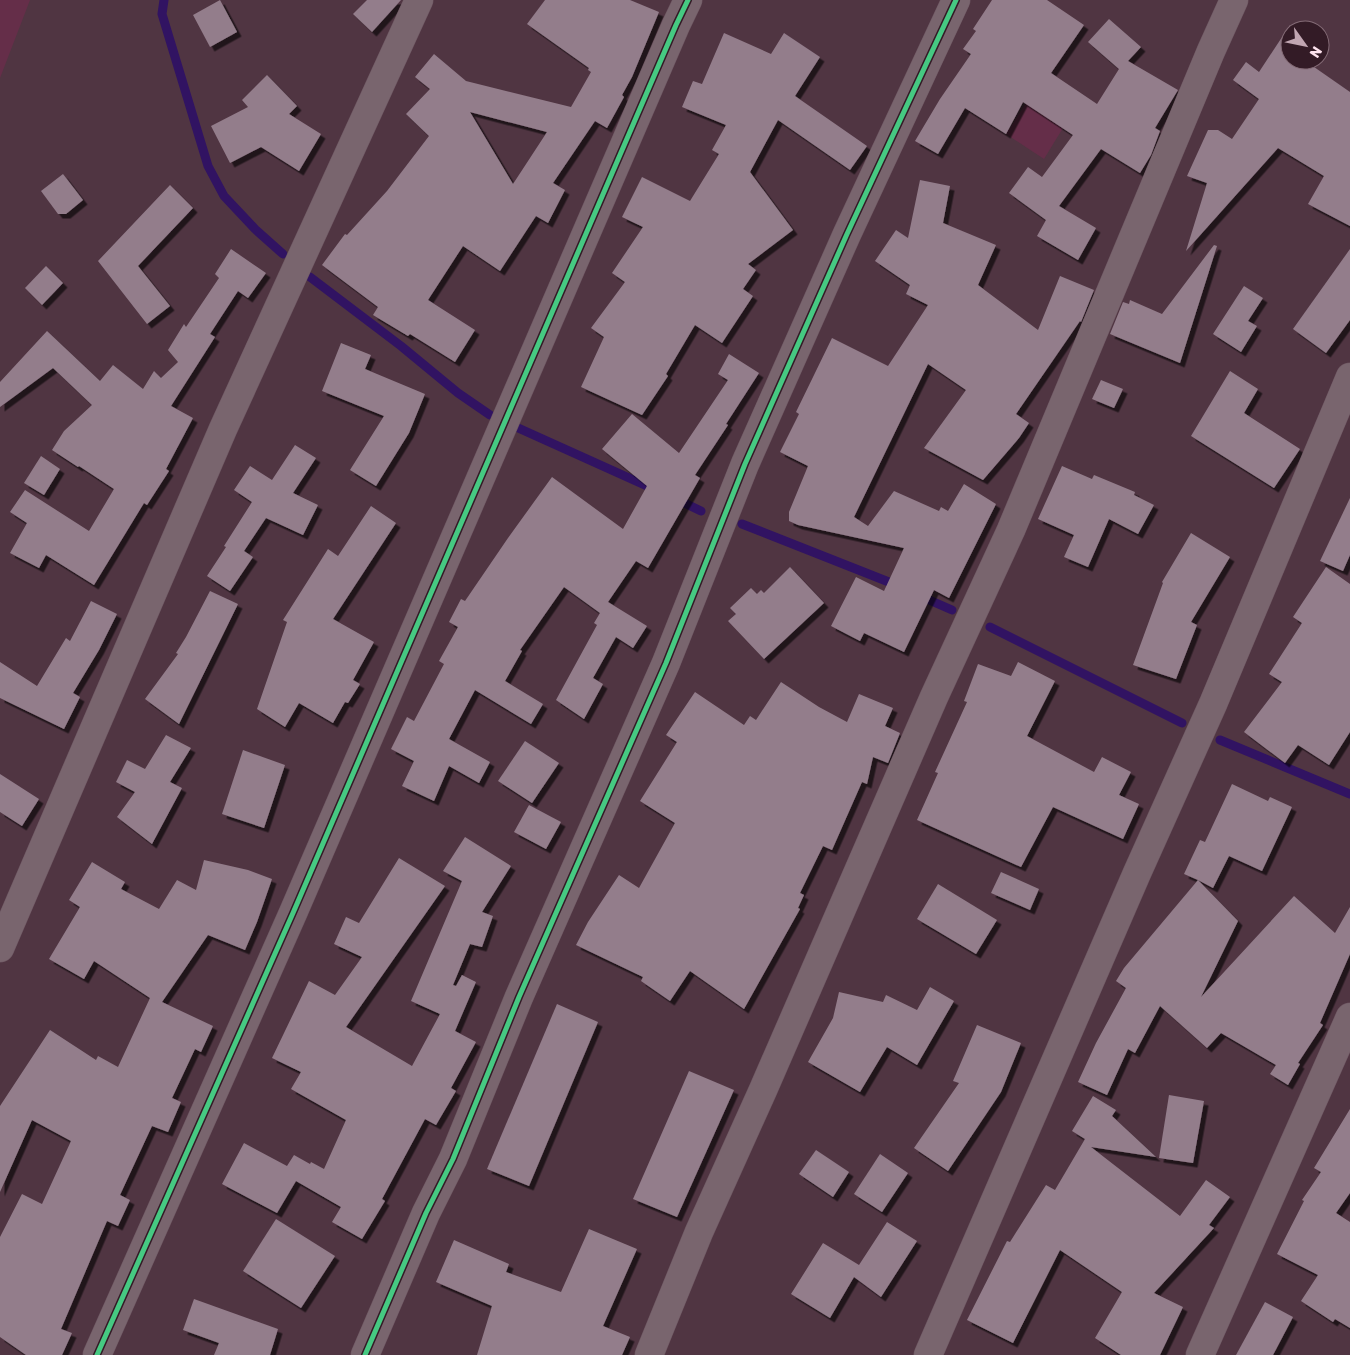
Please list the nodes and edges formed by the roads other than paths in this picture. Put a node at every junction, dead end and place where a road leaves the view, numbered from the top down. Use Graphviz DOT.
graph roads {
  1 [pos="419,0"];
  2 [pos="688,0"];
  3 [pos="956,0"];
  4 [pos="1234,0"];
  5 [pos="1350,378"];
  6 [pos="0,948"];
  7 [pos="1350,1017"];
  8 [pos="97,1355"];
  9 [pos="365,1355"];
  10 [pos="649,1355"];
  11 [pos="928,1355"];
  12 [pos="1200,1355"];
  1 -- 6 [label="street"];
  2 -- 8 [label="street"];
  3 -- 9 [label="street"];
  4 -- 10 [label="street"];
  5 -- 11 [label="street"];
  7 -- 12 [label="street"];
}
